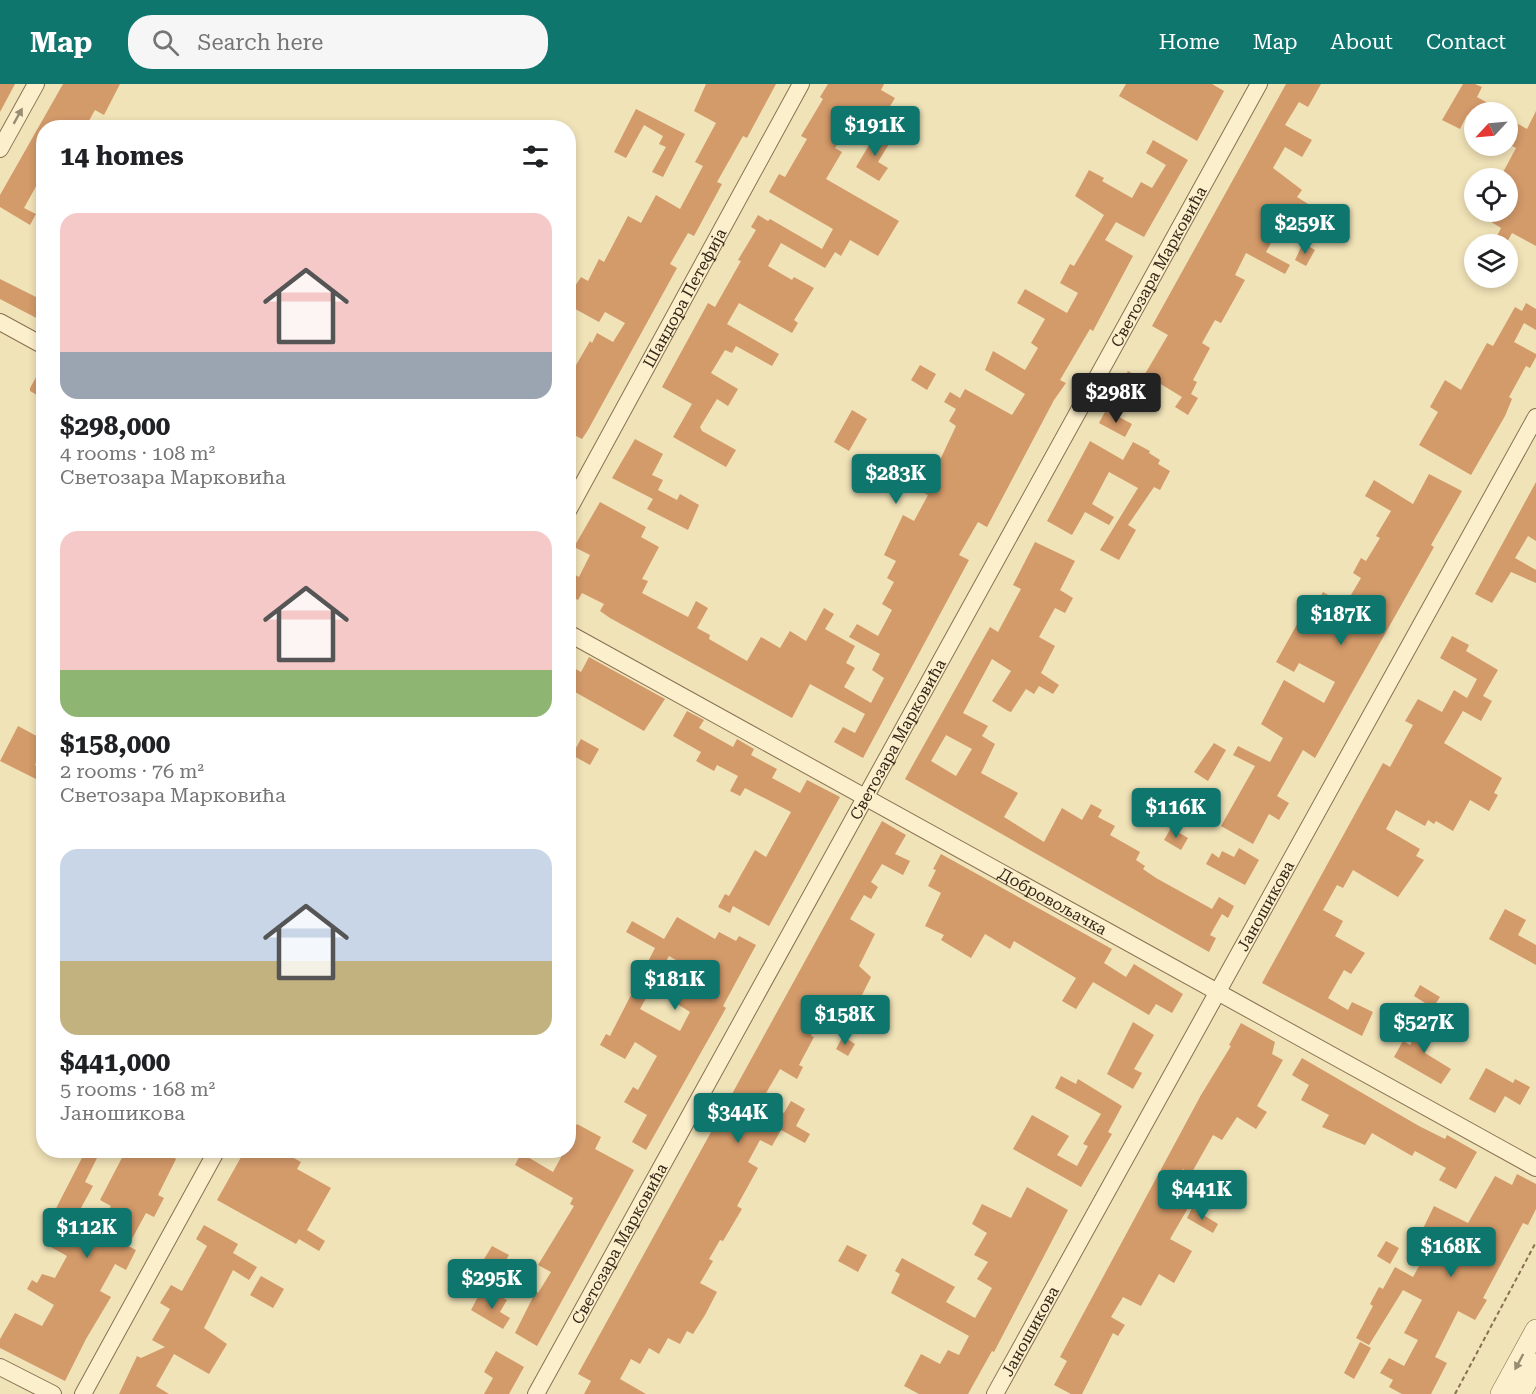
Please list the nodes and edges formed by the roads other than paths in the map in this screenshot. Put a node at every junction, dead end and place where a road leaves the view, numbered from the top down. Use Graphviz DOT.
graph roads {
  1 [pos="36,84"];
  2 [pos="801,84"];
  3 [pos="1259,84"];
  4 [pos="0,149"];
  5 [pos="0,322"];
  6 [pos="36,342"];
  7 [pos="1536,417"];
  8 [pos="576,496"];
  9 [pos="576,637"];
  10 [pos="865,796"];
  11 [pos="1217,993"];
  12 [pos="213,1158"];
  13 [pos="1536,1168"];
  14 [pos="1536,1330"];
  15 [pos="1536,1364"];
  16 [pos="0,1367"];
  17 [pos="52,1394"];
  18 [pos="83,1394"];
  19 [pos="536,1394"];
  20 [pos="995,1394"];
  21 [pos="1501,1394"];
  22 [pos="1520,1394"];
  4 -- 1 [label="street, one-way"];
  2 -- 8 [label="street, Шандора Петефија"];
  3 -- 10 [label="street, Светозара Марковића"];
  5 -- 6 [label="street"];
  7 -- 11 [label="street, Јаношикова"];
  9 -- 10 [label="street, Добровољачка"];
  10 -- 11 [label="street, Добровољачка"];
  10 -- 19 [label="street, Светозара Марковића"];
  11 -- 13 [label="street, Добровољачка"];
  11 -- 20 [label="street, Јаношикова"];
  12 -- 18 [label="street"];
  14 -- 21 [label="street, one-way"];
  15 -- 22 [label="street"];
  16 -- 17 [label="street"];
}
